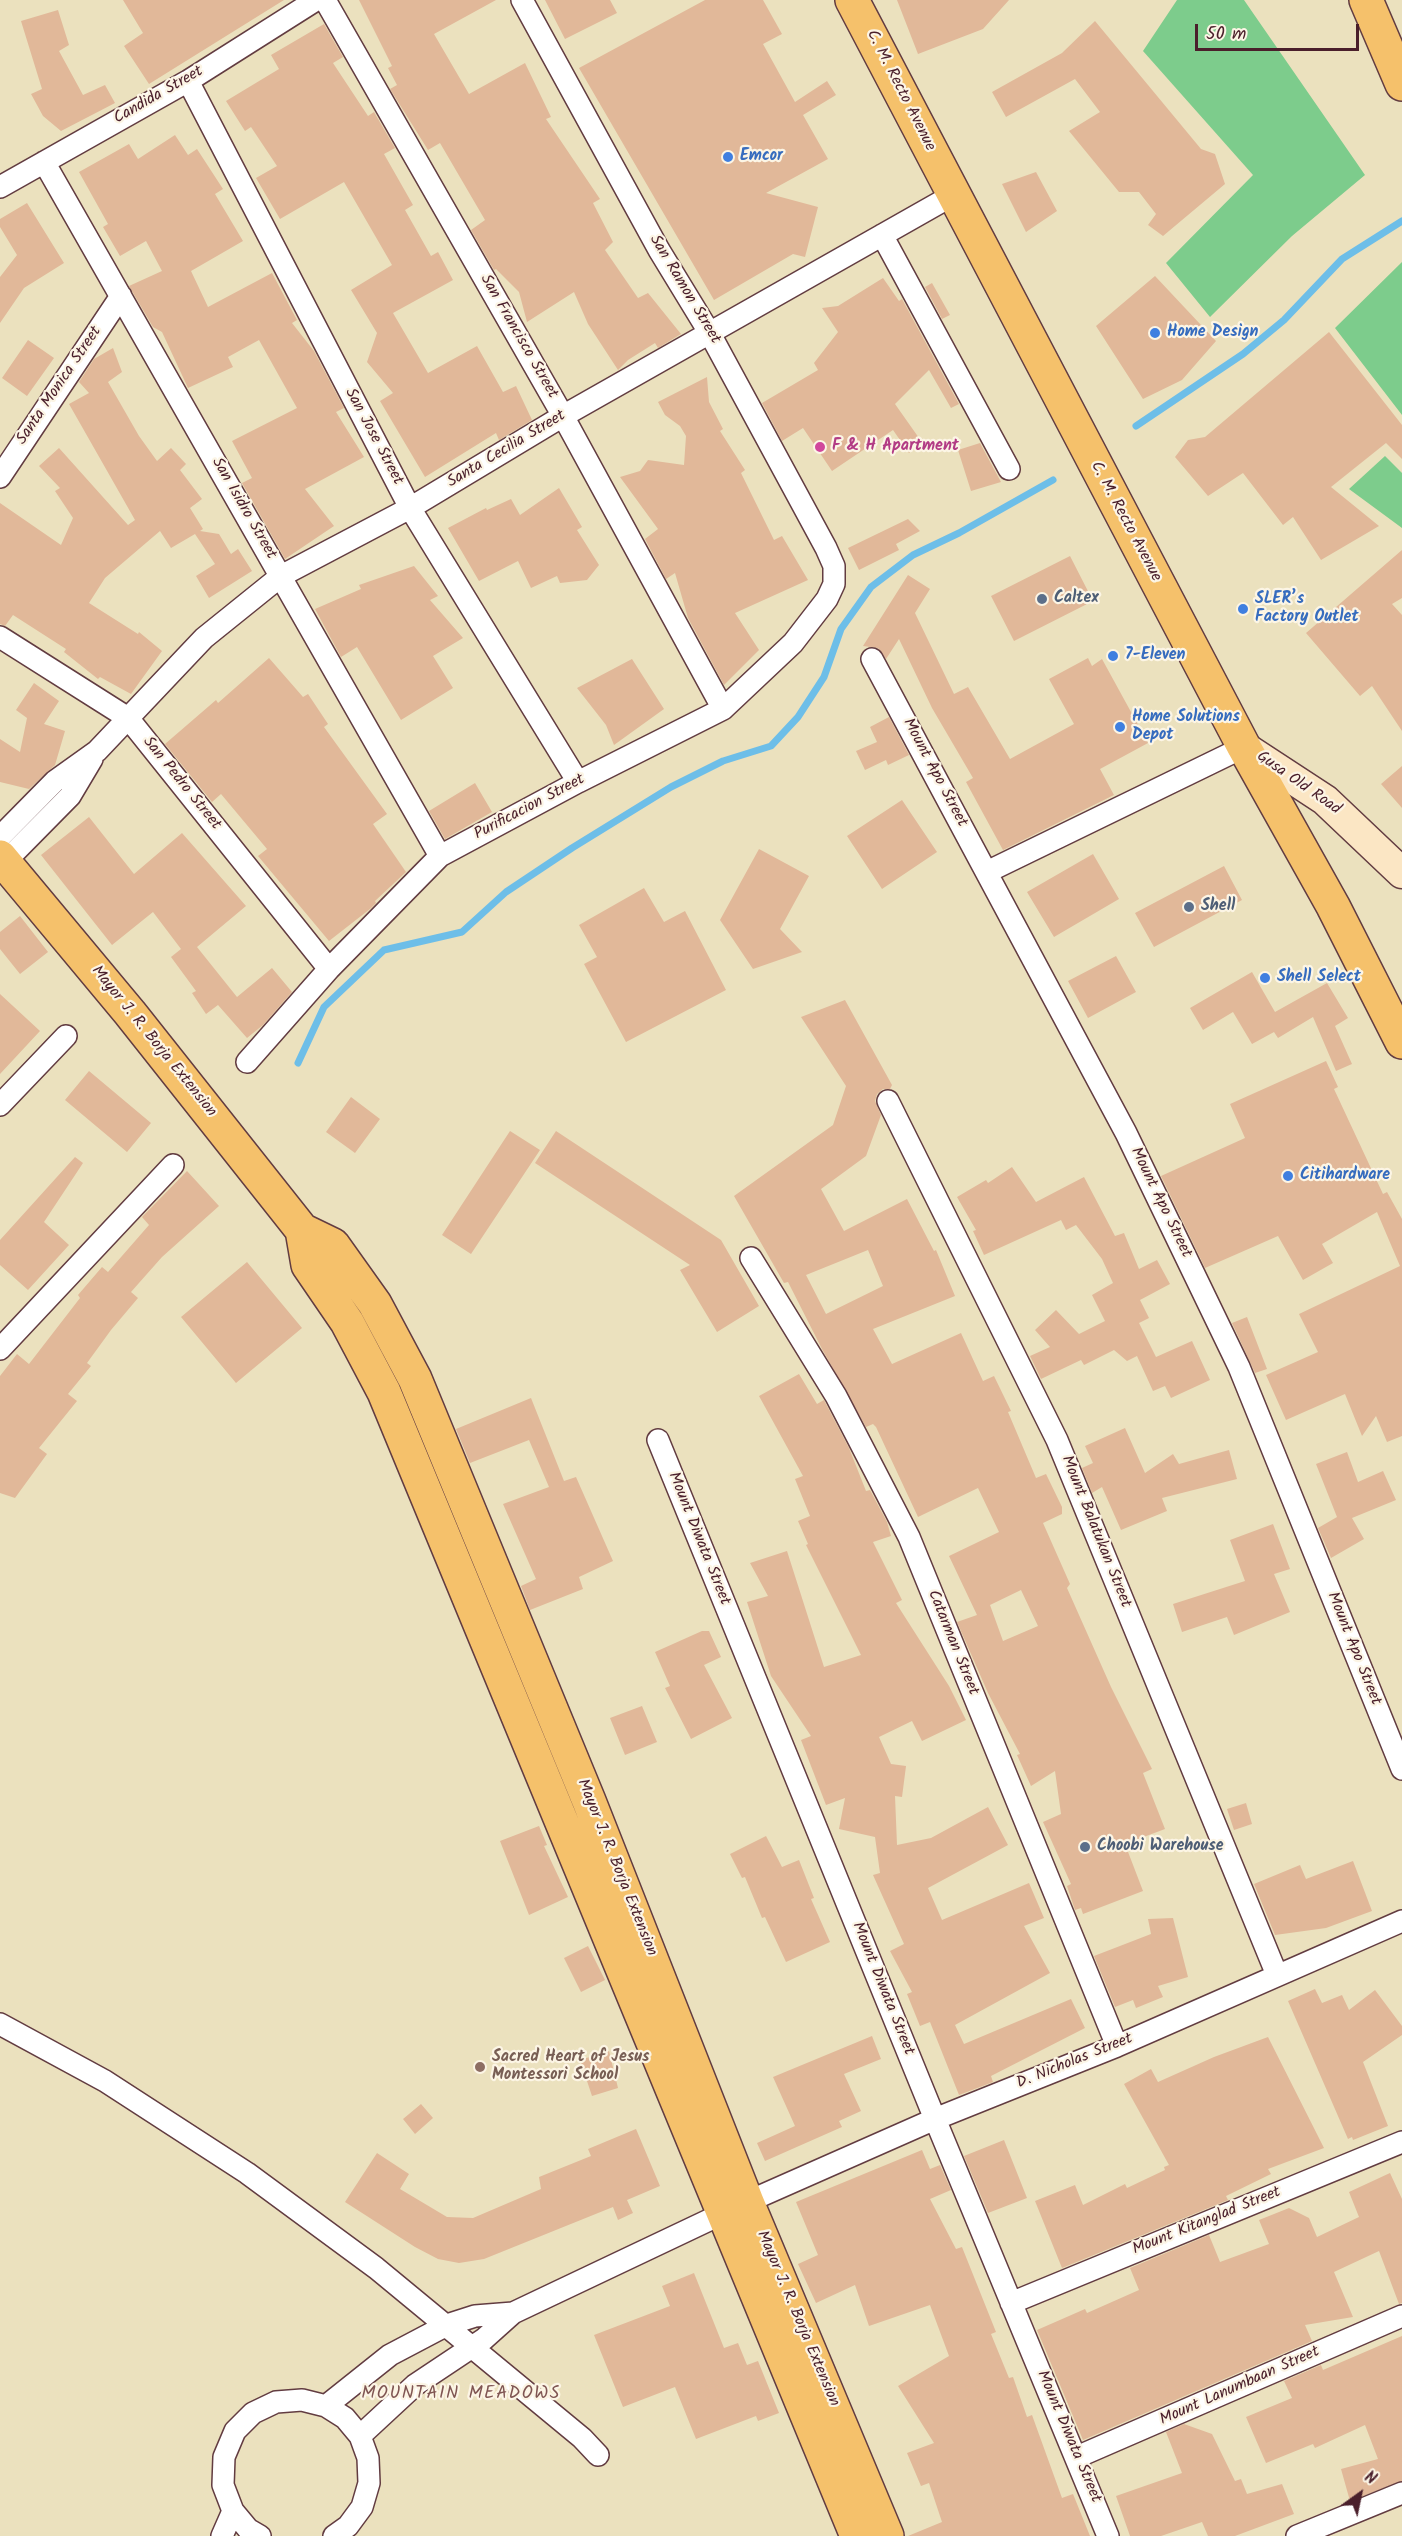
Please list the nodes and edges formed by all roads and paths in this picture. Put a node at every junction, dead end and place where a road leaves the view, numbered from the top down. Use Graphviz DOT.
graph roads {
  1 [pos="316,0"];
  2 [pos="325,0"];
  3 [pos="522,0"];
  4 [pos="852,0"];
  5 [pos="1366,0"];
  6 [pos="188,81"];
  7 [pos="1402,84"];
  8 [pos="44,162"];
  9 [pos="0,188"];
  10 [pos="953,195"];
  11 [pos="882,235"];
  12 [pos="121,296"];
  13 [pos="709,332"];
  14 [pos="563,416"];
  15 [pos="1009,469"];
  16 [pos="0,477"];
  17 [pos="410,508"];
  18 [pos="281,576"];
  19 [pos="834,584"];
  20 [pos="0,637"];
  21 [pos="872,659"];
  22 [pos="723,709"];
  23 [pos="128,718"];
  24 [pos="1244,747"];
  25 [pos="578,782"];
  26 [pos="1,856"];
  27 [pos="440,856"];
  28 [pos="987,872"];
  29 [pos="1402,873"];
  30 [pos="329,969"];
  31 [pos="66,1036"];
  32 [pos="1402,1042"];
  33 [pos="247,1062"];
  34 [pos="888,1101"];
  35 [pos="0,1105"];
  36 [pos="173,1165"];
  37 [pos="286,1208"];
  38 [pos="751,1258"];
  39 [pos="0,1349"];
  40 [pos="658,1440"];
  41 [pos="487,1553"];
  42 [pos="457,1566"];
  43 [pos="1402,1769"];
  44 [pos="590,1802"];
  45 [pos="560,1816"];
  46 [pos="1402,1921"];
  47 [pos="1277,1975"];
  48 [pos="0,2024"];
  49 [pos="1117,2046"];
  50 [pos="935,2119"];
  51 [pos="1402,2142"];
  52 [pos="734,2208"];
  53 [pos="1011,2302"];
  54 [pos="513,2313"];
  55 [pos="1402,2316"];
  56 [pos="447,2325"];
  57 [pos="471,2348"];
  58 [pos="326,2406"];
  59 [pos="360,2436"];
  60 [pos="598,2455"];
  61 [pos="1077,2457"];
  62 [pos="1402,2493"];
  63 [pos="233,2511"];
  64 [pos="345,2533"];
  65 [pos="222,2536"];
  66 [pos="260,2536"];
  67 [pos="857,2536"];
  68 [pos="887,2536"];
  69 [pos="1108,2536"];
  70 [pos="1297,2536"];
  1 -- 6 [label="street, Candida Street"];
  2 -- 14 [label="street, San Francisco Street"];
  3 -- 13 [label="street, San Ramon Street"];
  4 -- 10 [label="main road, C. M. Recto Avenue"];
  5 -- 7 [label="main road"];
  6 -- 8 [label="street, Candida Street"];
  6 -- 17 [label="street, San Jose Street"];
  8 -- 9 [label="street, Candida Street"];
  8 -- 12 [label="street, San Isidro Street"];
  10 -- 11 [label="street, Santa Cecilia Street"];
  10 -- 24 [label="main road, C. M. Recto Avenue"];
  11 -- 13 [label="street, Santa Cecilia Street"];
  11 -- 15 [label="street"];
  12 -- 16 [label="street, Santa Monica Street"];
  12 -- 18 [label="street, San Isidro Street"];
  13 -- 14 [label="street, Santa Cecilia Street"];
  13 -- 19 [label="street, San Ramon Street"];
  14 -- 17 [label="street, Santa Cecilia Street"];
  14 -- 22 [label="street, San Francisco Street"];
  17 -- 18 [label="street, Santa Cecilia Street"];
  17 -- 25 [label="street, San Jose Street"];
  18 -- 23 [label="street, Santa Cecilia Street"];
  18 -- 27 [label="street, San Isidro Street"];
  19 -- 22 [label="street, Purificacion Street"];
  20 -- 23 [label="street, San Pedro Street"];
  21 -- 28 [label="street, Mount Apo Street"];
  22 -- 25 [label="street, Purificacion Street"];
  23 -- 26 [label="street, Santa Cecilia Street"];
  23 -- 30 [label="street, San Pedro Street"];
  24 -- 28 [label="street"];
  24 -- 29 [label="street, Gusa Old Road"];
  24 -- 32 [label="main road, C. M. Recto Avenue"];
  25 -- 27 [label="street, Purificacion Street"];
  26 -- 37 [label="main road, Mayor J. R. Borja Extension"];
  27 -- 30 [label="street, Purificacion Street"];
  28 -- 43 [label="street, Mount Apo Street"];
  30 -- 33 [label="street, Purificacion Street"];
  31 -- 35 [label="street"];
  34 -- 47 [label="street, Mount Balatukan Street"];
  36 -- 39 [label="street"];
  37 -- 41 [label="main road, Mayor J. R. Borja Extension"];
  37 -- 42 [label="main road, Mayor J. R. Borja Extension"];
  38 -- 49 [label="street, Catarman Street"];
  40 -- 50 [label="street, Mount Diwata Street"];
  41 -- 42 [label="main road"];
  41 -- 44 [label="main road, Mayor J. R. Borja Extension"];
  42 -- 45 [label="main road, Mayor J. R. Borja Extension"];
  44 -- 45 [label="main road"];
  44 -- 52 [label="main road, Mayor J. R. Borja Extension"];
  45 -- 52 [label="main road, Mayor J. R. Borja Extension"];
  46 -- 47 [label="street, D. Nicholas Street"];
  47 -- 49 [label="street, D. Nicholas Street"];
  48 -- 56 [label="street"];
  49 -- 50 [label="street, D. Nicholas Street"];
  50 -- 52 [label="street, D. Nicholas Street"];
  50 -- 53 [label="street, Mount Diwata Street"];
  51 -- 53 [label="street, Mount Kitanglad Street"];
  52 -- 54 [label="street, D. Nicholas Street"];
  52 -- 67 [label="main road, Mayor J. R. Borja Extension"];
  52 -- 68 [label="main road, Mayor J. R. Borja Extension"];
  53 -- 61 [label="street, Mount Diwata Street"];
  54 -- 56 [label="street"];
  54 -- 57 [label="street"];
  55 -- 61 [label="street, Mount Lanumbaan Street"];
  56 -- 57 [label="street"];
  56 -- 58 [label="street"];
  57 -- 59 [label="street"];
  57 -- 60 [label="street"];
  58 -- 59 [label="street"];
  58 -- 63 [label="street"];
  59 -- 64 [label="street"];
  61 -- 69 [label="street, Mount Diwata Street"];
  62 -- 70 [label="street"];
  63 -- 65 [label="street"];
  63 -- 66 [label="street"];
}
